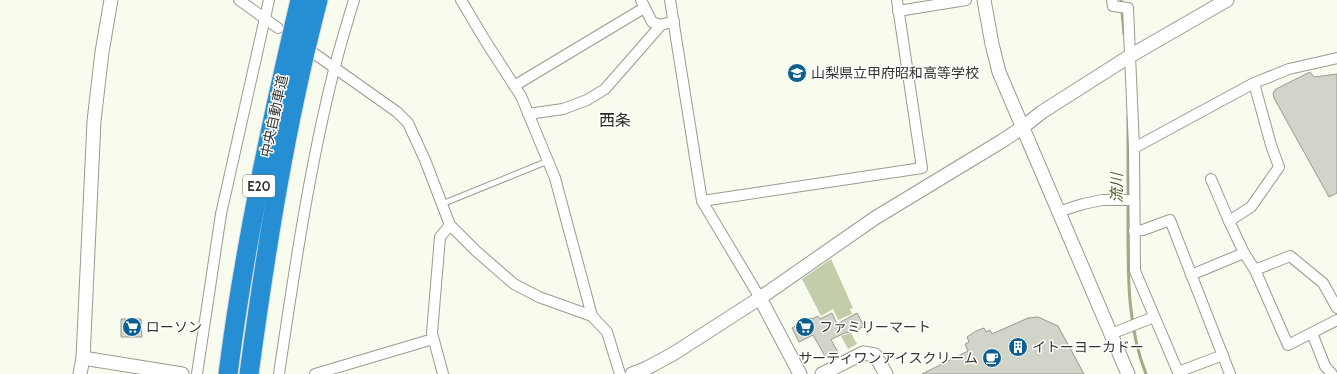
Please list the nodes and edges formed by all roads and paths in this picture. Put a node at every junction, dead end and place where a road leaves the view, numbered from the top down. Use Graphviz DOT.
graph roads {
  1 [pos="111,0"];
  2 [pos="239,0"];
  3 [pos="269,0"];
  4 [pos="300,0"];
  5 [pos="324,0"];
  6 [pos="354,0"];
  7 [pos="461,0"];
  8 [pos="670,0"];
  9 [pos="896,0"];
  10 [pos="966,0"];
  11 [pos="984,0"];
  12 [pos="1112,0"];
  13 [pos="1227,0"];
  14 [pos="643,4"];
  15 [pos="1127,4"];
  16 [pos="316,8"];
  17 [pos="898,11"];
  18 [pos="265,18"];
  19 [pos="674,22"];
  20 [pos="661,25"];
  21 [pos="278,28"];
  22 [pos="315,54"];
  23 [pos="1130,56"];
  24 [pos="1337,58"];
  25 [pos="334,68"];
  26 [pos="1254,83"];
  27 [pos="514,86"];
  28 [pos="528,114"];
  29 [pos="1023,127"];
  30 [pos="1134,148"];
  31 [pos="548,161"];
  32 [pos="1211,179"];
  33 [pos="1134,200"];
  34 [pos="702,201"];
  35 [pos="442,204"];
  36 [pos="1058,212"];
  37 [pos="1229,221"];
  38 [pos="450,226"];
  39 [pos="1134,231"];
  40 [pos="1244,253"];
  41 [pos="1255,270"];
  42 [pos="1191,275"];
  43 [pos="760,298"];
  44 [pos="1337,308"];
  45 [pos="592,316"];
  46 [pos="1154,317"];
  47 [pos="1337,320"];
  48 [pos="1312,333"];
  49 [pos="1111,334"];
  50 [pos="434,339"];
  51 [pos="1223,355"];
  52 [pos="83,358"];
  53 [pos="80,374"];
  54 [pos="182,374"];
  55 [pos="197,374"];
  56 [pos="228,374"];
  57 [pos="249,374"];
  58 [pos="279,374"];
  59 [pos="315,374"];
  60 [pos="443,374"];
  61 [pos="620,374"];
  62 [pos="632,374"];
  63 [pos="800,374"];
  64 [pos="822,374"];
  65 [pos="886,374"];
  66 [pos="1128,374"];
  67 [pos="1230,374"];
  68 [pos="1332,374"];
  1 -- 52 [label="street"];
  2 -- 18 [label="street"];
  3 -- 18 [label="street"];
  4 -- 56 [label="highway, 中央自動車道 / E20"];
  5 -- 16 [label="highway, 中央自動車道"];
  6 -- 25 [label="street"];
  7 -- 27 [label="street"];
  8 -- 19 [label="street"];
  9 -- 17 [label="street"];
  10 -- 17 [label="street"];
  11 -- 29 [label="street"];
  12 -- 15 [label="street"];
  13 -- 23 [label="street"];
  14 -- 20 [label="street"];
  14 -- 27 [label="street"];
  15 -- 23 [label="street"];
  16 -- 57 [label="highway, 中央自動車道 / E20"];
  17 -- 34 [label="street"];
  18 -- 21 [label="street"];
  18 -- 55 [label="street"];
  19 -- 20 [label="street"];
  19 -- 34 [label="street"];
  20 -- 28 [label="street"];
  22 -- 25 [label="street"];
  23 -- 29 [label="street"];
  23 -- 30 [label="street"];
  24 -- 26 [label="street"];
  25 -- 35 [label="street"];
  25 -- 58 [label="street"];
  26 -- 30 [label="street"];
  26 -- 37 [label="street"];
  27 -- 28 [label="street"];
  28 -- 31 [label="street"];
  29 -- 36 [label="street"];
  29 -- 43 [label="street"];
  30 -- 33 [label="street"];
  31 -- 35 [label="lane"];
  31 -- 45 [label="street"];
  32 -- 37 [label="street"];
  33 -- 36 [label="street"];
  33 -- 39 [label="street"];
  34 -- 43 [label="street"];
  35 -- 38 [label="street"];
  36 -- 49 [label="street"];
  37 -- 40 [label="street"];
  38 -- 45 [label="street"];
  38 -- 50 [label="street"];
  39 -- 42 [label="street"];
  39 -- 46 [label="street"];
  40 -- 41 [label="street"];
  40 -- 42 [label="street"];
  41 -- 44 [label="street"];
  41 -- 48 [label="street"];
  42 -- 51 [label="street"];
  43 -- 62 [label="street"];
  43 -- 63 [label="street"];
  45 -- 61 [label="street"];
  46 -- 49 [label="street"];
  46 -- 51 [label="street"];
  47 -- 48 [label="street"];
  48 -- 68 [label="street"];
  49 -- 66 [label="street"];
  50 -- 59 [label="street"];
  50 -- 60 [label="street"];
  51 -- 67 [label="street"];
  52 -- 53 [label="street"];
  52 -- 54 [label="street"];
  64 -- 65 [label="street"];
}
